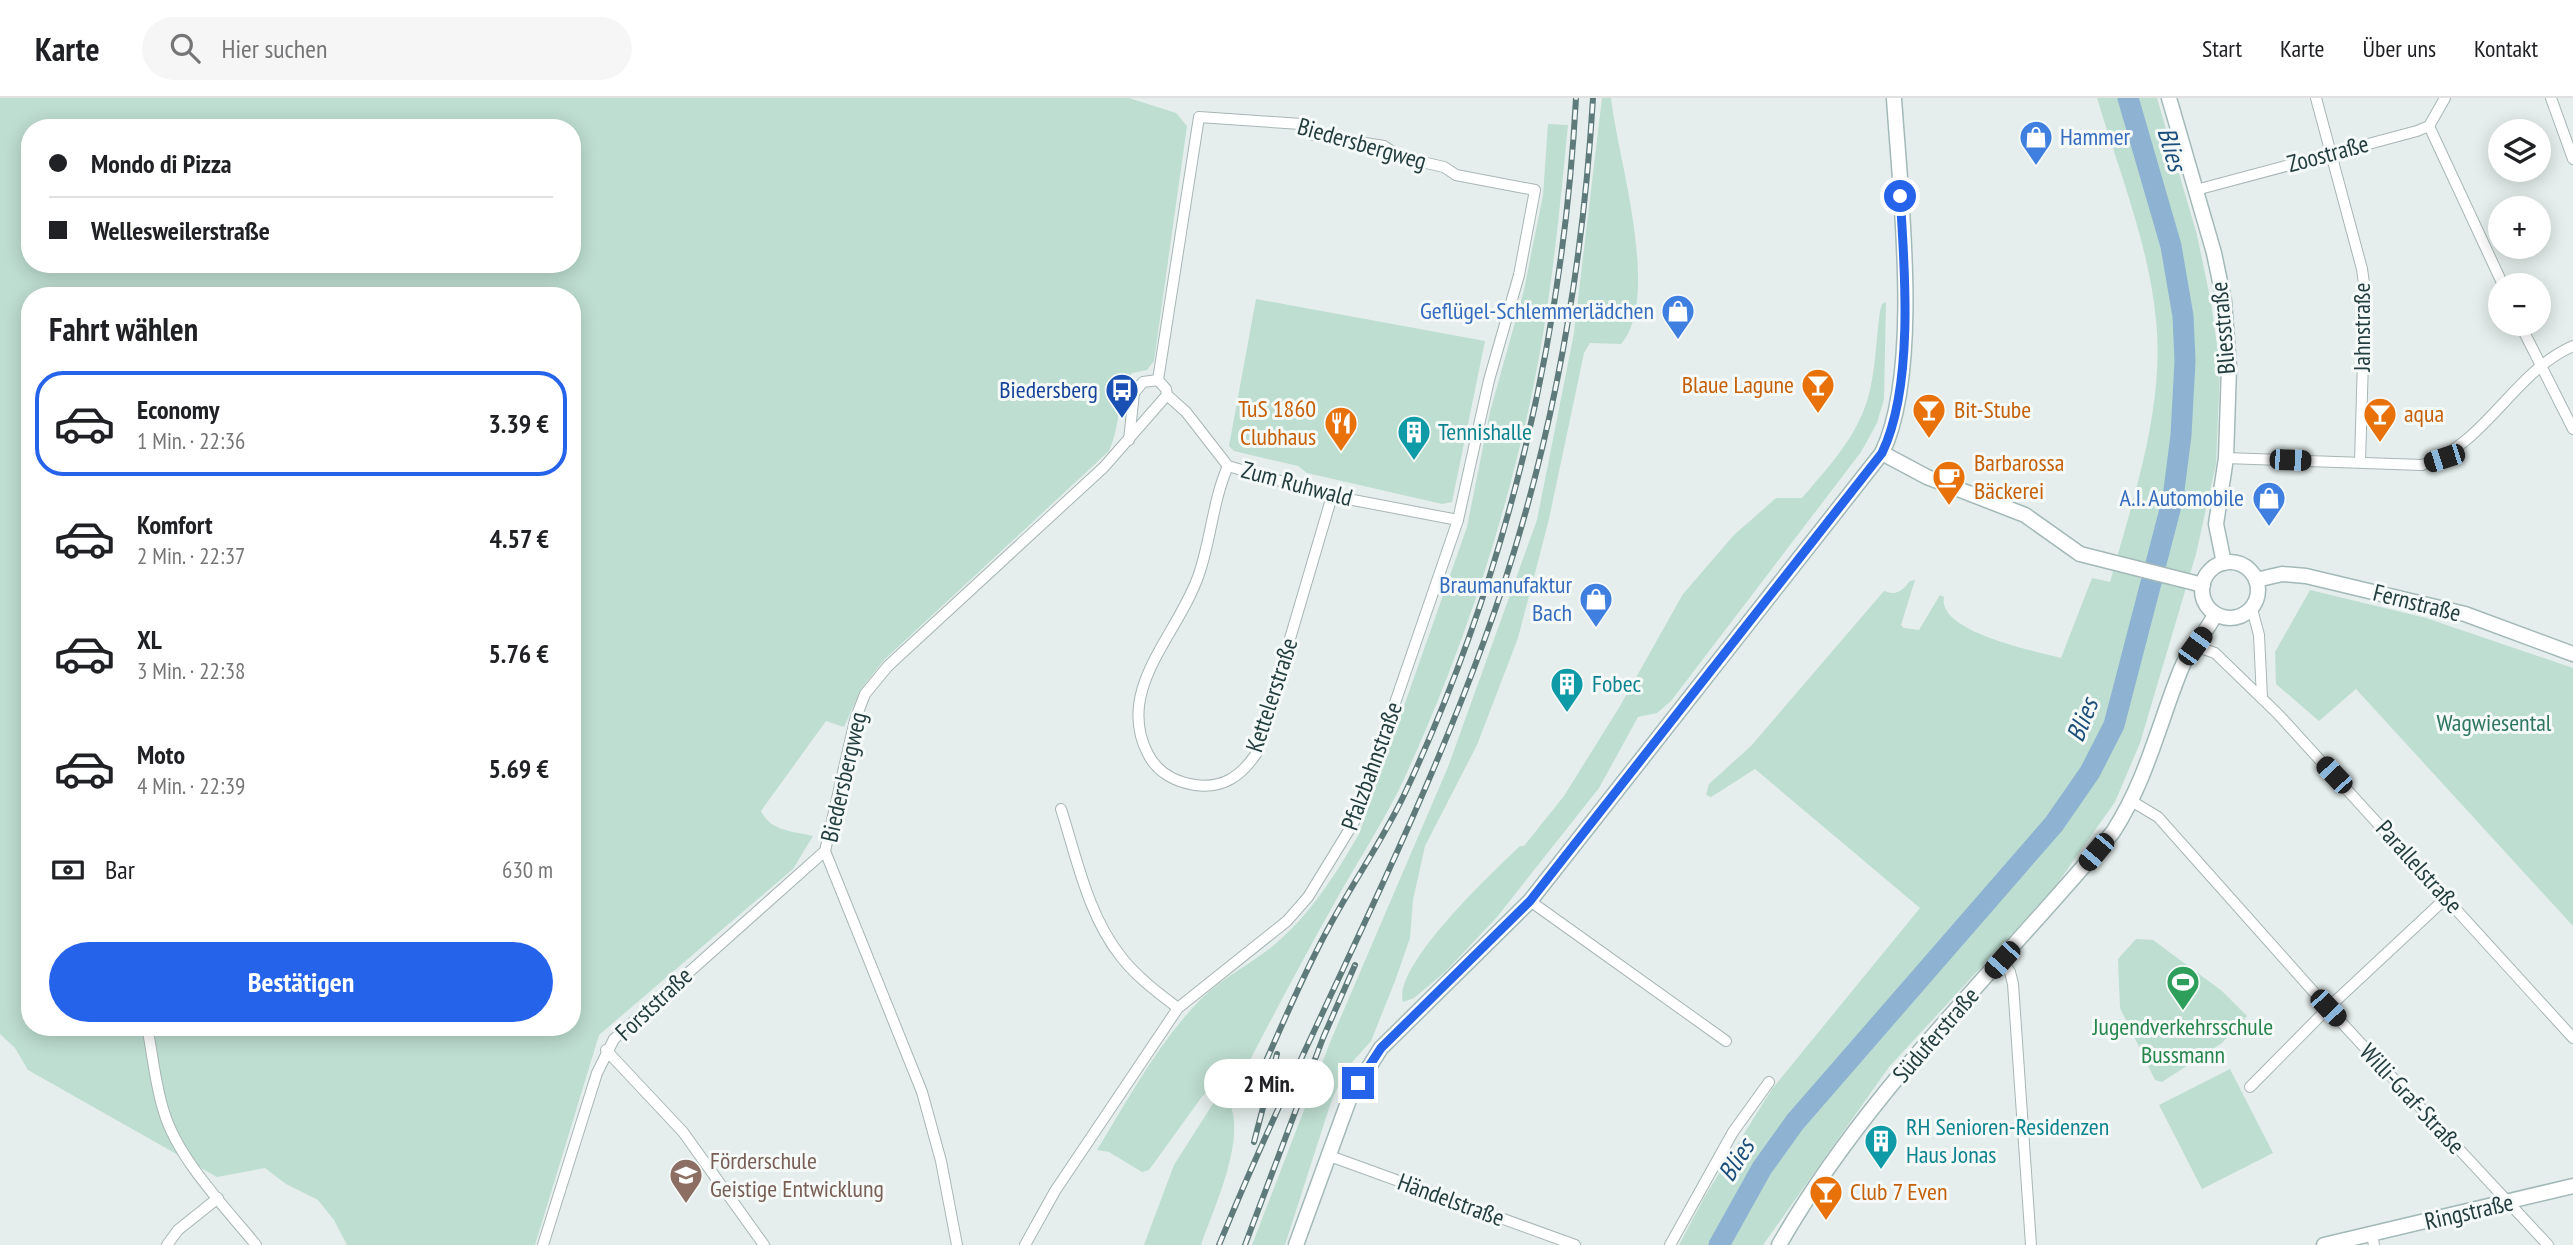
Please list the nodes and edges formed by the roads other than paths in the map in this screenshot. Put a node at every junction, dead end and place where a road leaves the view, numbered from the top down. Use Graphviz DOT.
graph roads {
  1 [pos="1894,98"];
  2 [pos="2169,98"];
  3 [pos="2316,98"];
  4 [pos="2445,98"];
  5 [pos="2550,98"];
  6 [pos="2429,126"];
  7 [pos="2331,154"];
  8 [pos="2573,159"];
  9 [pos="1535,190"];
  10 [pos="2196,190"];
  11 [pos="2497,273"];
  12 [pos="2526,336"];
  13 [pos="2573,346"];
  14 [pos="2540,364"];
  15 [pos="1158,380"];
  16 [pos="1167,395"];
  17 [pos="2573,429"];
  18 [pos="1129,441"];
  19 [pos="1882,453"];
  20 [pos="2226,458"];
  21 [pos="2360,462"];
  22 [pos="1228,466"];
  23 [pos="1332,496"];
  24 [pos="1458,520"];
  25 [pos="2224,563"];
  26 [pos="2256,580"];
  27 [pos="2203,585"];
  28 [pos="2252,609"];
  29 [pos="2216,615"];
  30 [pos="2195,646"];
  31 [pos="2573,654"];
  32 [pos="2262,698"];
  33 [pos="2133,802"];
  34 [pos="1061,809"];
  35 [pos="825,851"];
  36 [pos="2446,898"];
  37 [pos="1530,901"];
  38 [pos="2002,960"];
  39 [pos="1178,1008"];
  40 [pos="2328,1008"];
  41 [pos="149,1036"];
  42 [pos="2573,1038"];
  43 [pos="1726,1041"];
  44 [pos="606,1050"];
  45 [pos="1769,1082"];
  46 [pos="2250,1087"];
  47 [pos="1327,1155"];
  48 [pos="2573,1186"];
  49 [pos="218,1198"];
  50 [pos="2509,1203"];
  51 [pos="2373,1240"];
  52 [pos="167,1245"];
  53 [pos="256,1245"];
  54 [pos="543,1245"];
  55 [pos="764,1245"];
  56 [pos="957,1245"];
  57 [pos="1025,1245"];
  58 [pos="1296,1245"];
  59 [pos="1575,1245"];
  60 [pos="1670,1245"];
  61 [pos="1779,1245"];
  62 [pos="2031,1245"];
  63 [pos="2324,1245"];
  64 [pos="2548,1245"];
  1 -- 19 [label="street"];
  2 -- 10 [label="street, Bliesstraße"];
  3 -- 7 [label="street, Jahnstraße"];
  4 -- 6 [label="street"];
  5 -- 8 [label="street"];
  6 -- 7 [label="street, Zoostraße"];
  6 -- 11 [label="street"];
  7 -- 10 [label="street, Zoostraße"];
  7 -- 21 [label="street, Jahnstraße"];
  9 -- 15 [label="street, Biedersbergweg"];
  9 -- 24 [label="street, Pfalzbahnstraße"];
  10 -- 20 [label="street, Bliesstraße"];
  12 -- 14 [label="street"];
  13 -- 14 [label="street"];
  14 -- 17 [label="street"];
  14 -- 21 [label="street"];
  15 -- 16 [label="street"];
  15 -- 18 [label="street"];
  16 -- 18 [label="street, Biedersbergweg"];
  16 -- 22 [label="street, Zum Ruhwald"];
  18 -- 35 [label="street, Biedersbergweg"];
  19 -- 27 [label="street"];
  19 -- 37 [label="street"];
  20 -- 21 [label="street"];
  20 -- 25 [label="street, Bliesstraße"];
  22 -- 23 [label="street, Zum Ruhwald"];
  22 -- 23 [label="street, Kettelerstraße"];
  23 -- 24 [label="street, Zum Ruhwald"];
  24 -- 39 [label="street, Pfalzbahnstraße"];
  25 -- 26 [label="street"];
  25 -- 27 [label="street"];
  26 -- 28 [label="street"];
  26 -- 31 [label="street, Fernstraße"];
  27 -- 29 [label="street"];
  28 -- 29 [label="street"];
  28 -- 32 [label="street"];
  29 -- 30 [label="street"];
  30 -- 32 [label="street, Parallelstraße"];
  30 -- 33 [label="street"];
  32 -- 36 [label="street, Parallelstraße"];
  33 -- 38 [label="street, Süduferstraße"];
  33 -- 40 [label="street, Willi-Graf-Straße"];
  34 -- 39 [label="street"];
  35 -- 44 [label="street, Forststraße"];
  35 -- 56 [label="street, Biedersbergweg"];
  36 -- 40 [label="street"];
  36 -- 42 [label="street, Parallelstraße"];
  37 -- 43 [label="street"];
  37 -- 47 [label="street"];
  38 -- 61 [label="street, Süduferstraße"];
  38 -- 62 [label="street"];
  39 -- 57 [label="street, Pfalzbahnstraße"];
  40 -- 46 [label="street"];
  40 -- 50 [label="street, Willi-Graf-Straße"];
  41 -- 49 [label="street"];
  44 -- 54 [label="street, Forststraße"];
  44 -- 55 [label="street"];
  45 -- 60 [label="street"];
  47 -- 58 [label="street"];
  47 -- 59 [label="street, Händelstraße"];
  48 -- 50 [label="street, Ringstraße"];
  49 -- 52 [label="street"];
  49 -- 53 [label="street"];
  50 -- 51 [label="street, Ringstraße"];
  50 -- 64 [label="street, Willi-Graf-Straße"];
  51 -- 63 [label="street, Ringstraße"];
}
